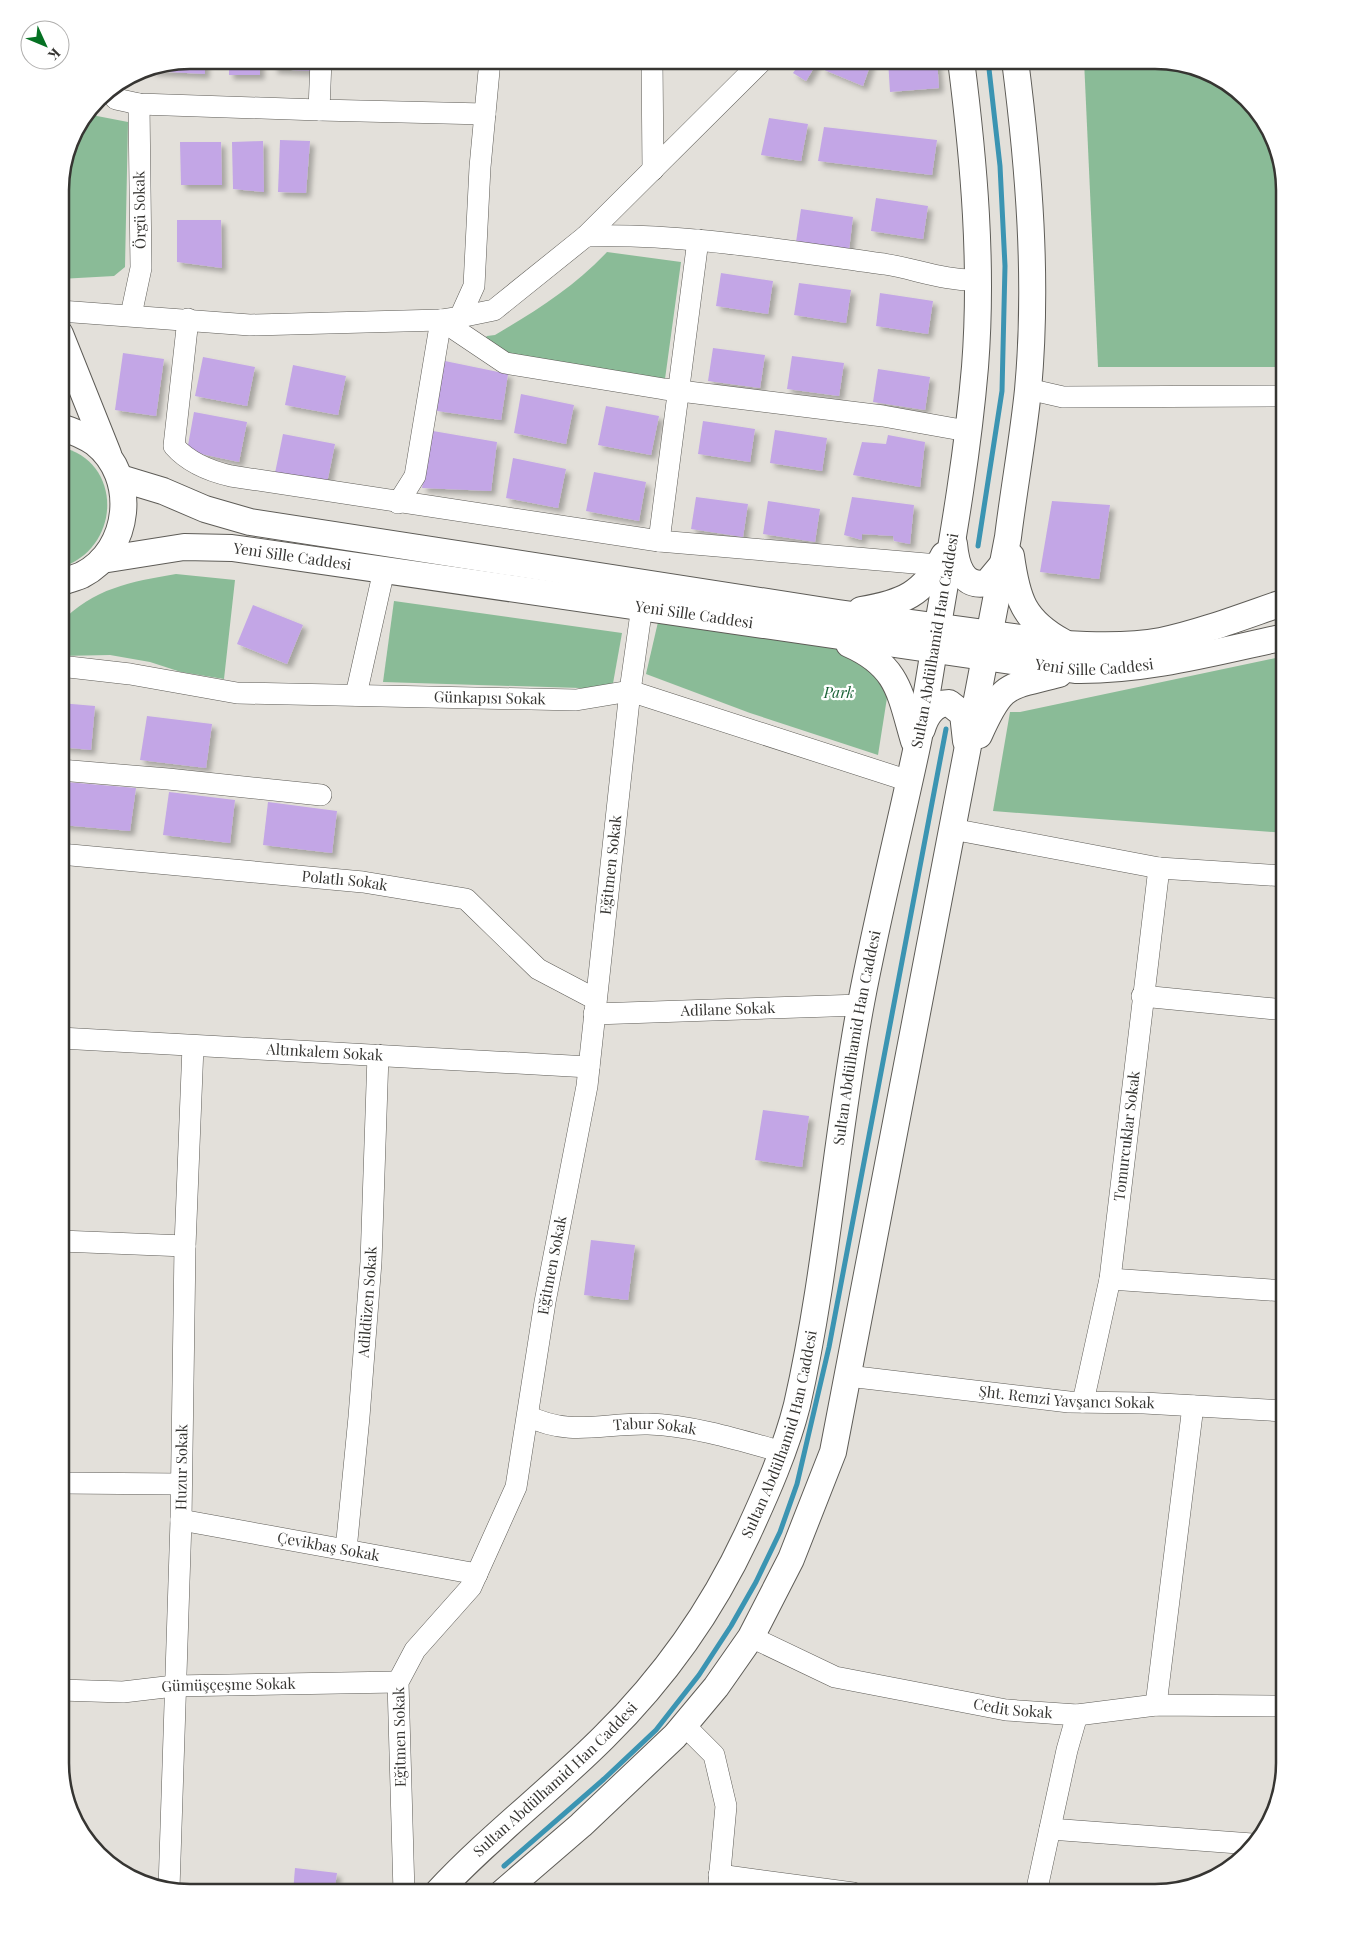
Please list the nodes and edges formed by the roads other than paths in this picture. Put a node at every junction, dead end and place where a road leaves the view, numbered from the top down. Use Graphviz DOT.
graph roads {
  1 [pos="321,69"];
  2 [pos="489,69"];
  3 [pos="652,69"];
  4 [pos="754,69"];
  5 [pos="962,69"];
  6 [pos="1016,69"];
  7 [pos="113,96"];
  8 [pos="139,104"];
  9 [pos="319,110"];
  10 [pos="485,114"];
  11 [pos="653,170"];
  12 [pos="586,236"];
  13 [pos="698,240"];
  14 [pos="977,280"];
  15 [pos="69,312"];
  16 [pos="131,315"];
  17 [pos="451,319"];
  18 [pos="188,320"];
  19 [pos="69,384"];
  20 [pos="1028,389"];
  21 [pos="680,391"];
  22 [pos="1276,396"];
  23 [pos="69,430"];
  24 [pos="967,431"];
  25 [pos="115,469"];
  26 [pos="398,503"];
  27 [pos="953,534"];
  28 [pos="1008,537"];
  29 [pos="659,542"];
  30 [pos="938,565"];
  31 [pos="1002,565"];
  32 [pos="384,570"];
  33 [pos="82,572"];
  34 [pos="69,588"];
  35 [pos="1276,605"];
  36 [pos="642,606"];
  37 [pos="834,624"];
  38 [pos="936,639"];
  39 [pos="1276,639"];
  40 [pos="1065,644"];
  41 [pos="987,646"];
  42 [pos="69,667"];
  43 [pos="1075,670"];
  44 [pos="630,691"];
  45 [pos="356,695"];
  46 [pos="917,749"];
  47 [pos="965,762"];
  48 [pos="69,771"];
  49 [pos="909,781"];
  50 [pos="321,795"];
  51 [pos="952,829"];
  52 [pos="69,855"];
  53 [pos="1159,868"];
  54 [pos="1276,875"];
  55 [pos="1142,996"];
  56 [pos="861,1005"];
  57 [pos="595,1006"];
  58 [pos="1276,1009"];
  59 [pos="69,1039"];
  60 [pos="192,1046"];
  61 [pos="378,1055"];
  62 [pos="588,1067"];
  63 [pos="69,1240"];
  64 [pos="185,1246"];
  65 [pos="1110,1278"];
  66 [pos="1276,1290"];
  67 [pos="848,1376"];
  68 [pos="1083,1402"];
  69 [pos="1193,1406"];
  70 [pos="1276,1411"];
  71 [pos="528,1416"];
  72 [pos="782,1452"];
  73 [pos="69,1483"];
  74 [pos="182,1484"];
  75 [pos="181,1520"];
  76 [pos="346,1550"];
  77 [pos="477,1574"];
  78 [pos="751,1637"];
  79 [pos="398,1682"];
  80 [pos="174,1686"];
  81 [pos="69,1690"];
  82 [pos="1156,1705"];
  83 [pos="1276,1706"];
  84 [pos="1078,1715"];
  85 [pos="684,1725"];
  86 [pos="1050,1829"];
  87 [pos="1246,1844"];
  88 [pos="169,1882"];
  89 [pos="404,1884"];
  90 [pos="446,1884"];
  91 [pos="513,1884"];
  92 [pos="719,1884"];
  93 [pos="1038,1884"];
  1 -- 9 [label="street"];
  2 -- 10 [label="street"];
  3 -- 11 [label="street"];
  4 -- 11 [label="street"];
  5 -- 14 [label="main road, Sultan Abdülhamid Han Caddesi"];
  6 -- 20 [label="main road"];
  7 -- 8 [label="street"];
  8 -- 9 [label="street"];
  8 -- 16 [label="street, Örgü Sokak"];
  9 -- 10 [label="street"];
  10 -- 17 [label="street"];
  11 -- 12 [label="street"];
  12 -- 13 [label="street"];
  12 -- 17 [label="street"];
  13 -- 14 [label="street"];
  13 -- 21 [label="street"];
  14 -- 24 [label="main road, Sultan Abdülhamid Han Caddesi"];
  15 -- 16 [label="street"];
  16 -- 18 [label="street"];
  17 -- 18 [label="street"];
  17 -- 21 [label="street"];
  17 -- 26 [label="street"];
  18 -- 26 [label="street"];
  19 -- 25 [label="main road"];
  20 -- 22 [label="street"];
  20 -- 28 [label="main road"];
  21 -- 24 [label="street"];
  21 -- 29 [label="street"];
  23 -- 25 [label="main road"];
  24 -- 27 [label="main road, Sultan Abdülhamid Han Caddesi"];
  25 -- 33 [label="main road"];
  25 -- 37 [label="main road, Yeni Sille Caddesi"];
  26 -- 29 [label="street"];
  27 -- 30 [label="main road"];
  27 -- 31 [label="main road"];
  27 -- 38 [label="main road, Sultan Abdülhamid Han Caddesi"];
  28 -- 31 [label="main road"];
  28 -- 40 [label="main road"];
  29 -- 30 [label="street"];
  30 -- 37 [label="main road"];
  31 -- 41 [label="main road"];
  32 -- 33 [label="main road, Yeni Sille Caddesi"];
  32 -- 36 [label="main road, Yeni Sille Caddesi"];
  32 -- 45 [label="street"];
  33 -- 34 [label="street"];
  35 -- 40 [label="main road, Yeni Sille Caddesi"];
  36 -- 37 [label="main road, Yeni Sille Caddesi"];
  36 -- 44 [label="street, Eğitmen Sokak"];
  37 -- 38 [label="main road, Yeni Sille Caddesi"];
  37 -- 46 [label="main road"];
  38 -- 41 [label="main road, Yeni Sille Caddesi"];
  38 -- 46 [label="main road, Sultan Abdülhamid Han Caddesi"];
  39 -- 43 [label="main road, Yeni Sille Caddesi"];
  40 -- 41 [label="main road, Yeni Sille Caddesi"];
  41 -- 43 [label="main road, Yeni Sille Caddesi"];
  41 -- 47 [label="main road"];
  42 -- 45 [label="street, Günkapısı Sokak"];
  43 -- 47 [label="main road"];
  44 -- 45 [label="street, Günkapısı Sokak"];
  44 -- 49 [label="street, Günkapısı Sokak"];
  44 -- 57 [label="street, Eğitmen Sokak"];
  46 -- 47 [label="main road"];
  46 -- 49 [label="main road, Sultan Abdülhamid Han Caddesi"];
  47 -- 51 [label="main road"];
  48 -- 50 [label="street"];
  49 -- 56 [label="main road, Sultan Abdülhamid Han Caddesi"];
  51 -- 53 [label="street"];
  51 -- 67 [label="main road"];
  52 -- 57 [label="street, Polatlı Sokak"];
  53 -- 54 [label="street"];
  53 -- 55 [label="street, Tomurcuklar Sokak"];
  55 -- 58 [label="street"];
  55 -- 65 [label="street, Tomurcuklar Sokak"];
  56 -- 57 [label="street, Adilane Sokak"];
  56 -- 72 [label="main road, Sultan Abdülhamid Han Caddesi"];
  57 -- 62 [label="street, Eğitmen Sokak"];
  59 -- 60 [label="street, Altınkalem Sokak"];
  60 -- 61 [label="street, Altınkalem Sokak"];
  60 -- 64 [label="street, Huzur Sokak"];
  61 -- 62 [label="street, Altınkalem Sokak"];
  61 -- 76 [label="street, Adildüzen Sokak"];
  62 -- 71 [label="street, Eğitmen Sokak"];
  63 -- 64 [label="street"];
  64 -- 74 [label="street, Huzur Sokak"];
  65 -- 66 [label="street"];
  65 -- 68 [label="street, Tomurcuklar Sokak"];
  67 -- 68 [label="street, Şht. Remzi Yavşancı Sokak"];
  67 -- 78 [label="main road"];
  68 -- 69 [label="street, Şht. Remzi Yavşancı Sokak"];
  69 -- 70 [label="street, Şht. Remzi Yavşancı Sokak"];
  69 -- 82 [label="street"];
  71 -- 72 [label="street, Tabur Sokak"];
  71 -- 77 [label="street, Eğitmen Sokak"];
  72 -- 90 [label="main road, Sultan Abdülhamid Han Caddesi"];
  73 -- 74 [label="street"];
  74 -- 75 [label="street, Huzur Sokak"];
  75 -- 76 [label="street, Çevikbaş Sokak"];
  75 -- 80 [label="street, Huzur Sokak"];
  76 -- 77 [label="street, Çevikbaş Sokak"];
  77 -- 79 [label="street, Eğitmen Sokak"];
  78 -- 84 [label="street, Cedit Sokak"];
  78 -- 85 [label="main road"];
  79 -- 80 [label="street, Gümüşçeşme Sokak"];
  79 -- 89 [label="street, Eğitmen Sokak"];
  80 -- 81 [label="street, Gümüşçeşme Sokak"];
  80 -- 88 [label="street, Huzur Sokak"];
  82 -- 83 [label="street, Cedit Sokak"];
  82 -- 84 [label="street, Cedit Sokak"];
  84 -- 86 [label="street"];
  85 -- 91 [label="main road"];
  85 -- 92 [label="street"];
  86 -- 87 [label="street"];
  86 -- 93 [label="street"];
}
